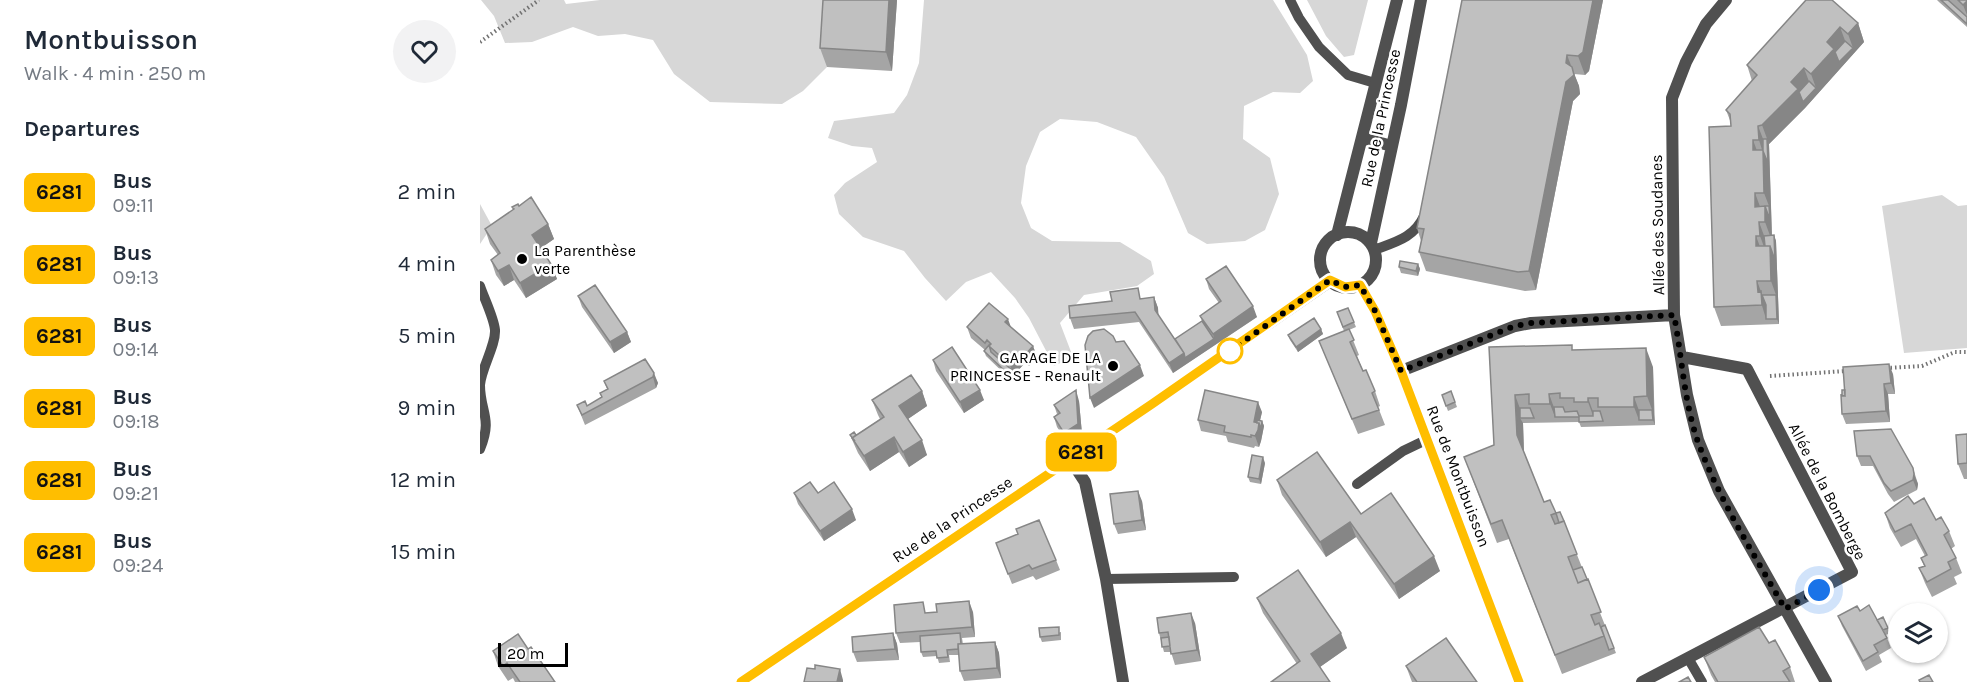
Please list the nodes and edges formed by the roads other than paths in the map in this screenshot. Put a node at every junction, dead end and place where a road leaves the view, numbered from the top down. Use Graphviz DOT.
graph roads {
  1 [pos="1290,0"];
  2 [pos="1397,0"];
  3 [pos="1420,0"];
  4 [pos="1726,0"];
  5 [pos="1376,82"];
  6 [pos="1362,138"];
  7 [pos="1392,146"];
  8 [pos="1425,207"];
  9 [pos="1336,235"];
  10 [pos="1373,247"];
  11 [pos="1330,280"];
  12 [pos="1360,285"];
  13 [pos="480,286"];
  14 [pos="1674,315"];
  15 [pos="1682,357"];
  16 [pos="1401,371"];
  17 [pos="1428,440"];
  18 [pos="480,448"];
  19 [pos="1070,459"];
  20 [pos="1357,484"];
  21 [pos="1234,577"];
  22 [pos="1106,579"];
  23 [pos="1785,609"];
  24 [pos="1688,658"];
  25 [pos="741,682"];
  26 [pos="1123,682"];
  27 [pos="1520,682"];
  28 [pos="1642,682"];
  29 [pos="1702,682"];
  30 [pos="1826,682"];
  1 -- 5 [label="lane"];
  2 -- 5 [label="street, Rue de la Princesse"];
  3 -- 7 [label="street, Rue de la Princesse"];
  4 -- 14 [label="street, Allée des Soudanes"];
  5 -- 6 [label="street, Rue de la Princesse"];
  6 -- 7 [label="street"];
  6 -- 9 [label="street, Rue de la Princesse"];
  7 -- 10 [label="street, Rue de la Princesse"];
  8 -- 10 [label="lane"];
  9 -- 10 [label="street"];
  9 -- 11 [label="street"];
  10 -- 12 [label="street"];
  11 -- 12 [label="street"];
  11 -- 19 [label="street, Rue de la Princesse"];
  12 -- 16 [label="street, Rue de Montbuisson"];
  13 -- 18 [label="lane"];
  14 -- 15 [label="street, Allée des Soudanes"];
  14 -- 16 [label="street"];
  15 -- 23 [label="street, Allée des Soudanes"];
  15 -- 23 [label="street, Allée de la Bomberge"];
  16 -- 17 [label="street, Rue de Montbuisson"];
  17 -- 20 [label="lane"];
  17 -- 27 [label="street, Rue de Montbuisson"];
  19 -- 22 [label="street"];
  19 -- 25 [label="street, Rue de la Princesse"];
  21 -- 22 [label="lane"];
  22 -- 26 [label="street"];
  23 -- 24 [label="street, Allée de la Bomberge"];
  23 -- 30 [label="street, Allée des Soudanes"];
  24 -- 28 [label="street, Allée de la Bomberge"];
  24 -- 29 [label="lane"];
}
